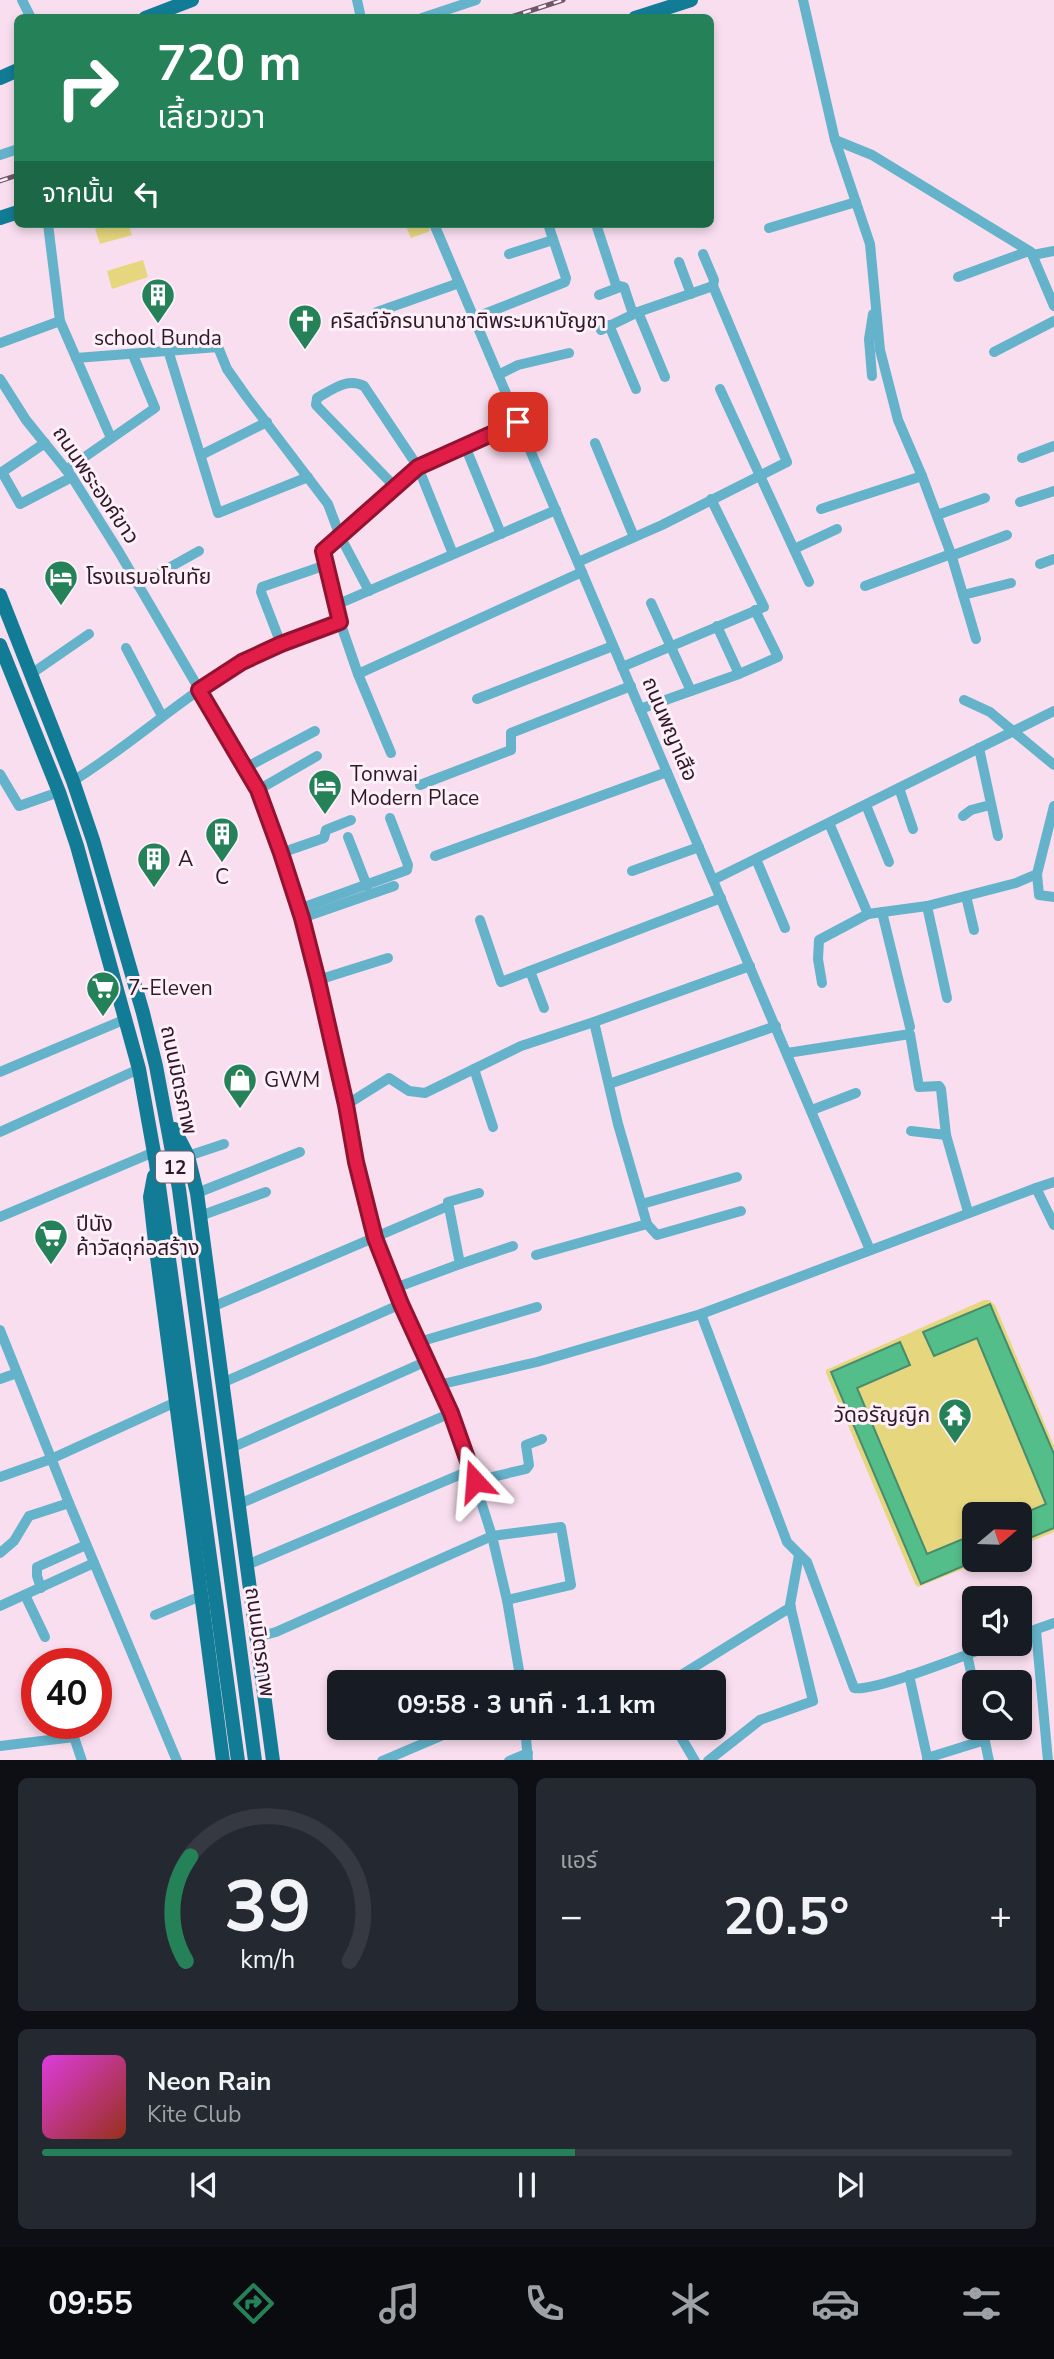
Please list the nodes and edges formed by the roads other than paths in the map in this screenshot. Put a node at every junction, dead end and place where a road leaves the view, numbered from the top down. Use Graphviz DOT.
graph roads {
  1 [pos="192,0"];
  2 [pos="476,0"];
  3 [pos="691,0"];
  4 [pos="803,0"];
  5 [pos="155,14"];
  6 [pos="434,14"];
  7 [pos="646,14"];
  8 [pos="835,140"];
  9 [pos="856,202"];
  10 [pos="48,228"];
  11 [pos="436,228"];
  12 [pos="549,228"];
  13 [pos="597,228"];
  14 [pos="769,228"];
  15 [pos="553,240"];
  16 [pos="1054,251"];
  17 [pos="1031,253"];
  18 [pos="509,254"];
  19 [pos="703,254"];
  20 [pos="679,262"];
  21 [pos="958,277"];
  22 [pos="459,284"];
  23 [pos="713,286"];
  24 [pos="620,287"];
  25 [pos="691,294"];
  26 [pos="600,295"];
  27 [pos="1054,306"];
  28 [pos="876,309"];
  29 [pos="377,312"];
  30 [pos="636,313"];
  31 [pos="474,318"];
  32 [pos="60,321"];
  33 [pos="1054,321"];
  34 [pos="0,344"];
  35 [pos="168,350"];
  36 [pos="569,352"];
  37 [pos="994,352"];
  38 [pos="133,355"];
  39 [pos="76,358"];
  40 [pos="498,375"];
  41 [pos="872,376"];
  42 [pos="665,377"];
  43 [pos="0,379"];
  44 [pos="636,389"];
  45 [pos="720,389"];
  46 [pos="267,422"];
  47 [pos="518,422"];
  48 [pos="111,438"];
  49 [pos="45,443"];
  50 [pos="595,443"];
  51 [pos="465,446"];
  52 [pos="1054,446"];
  53 [pos="201,454"];
  54 [pos="1023,458"];
  55 [pos="418,467"];
  56 [pos="69,474"];
  57 [pos="760,475"];
  58 [pos="922,475"];
  59 [pos="308,477"];
  60 [pos="395,487"];
  61 [pos="1054,491"];
  62 [pos="985,498"];
  63 [pos="711,499"];
  64 [pos="1020,502"];
  65 [pos="821,509"];
  66 [pos="556,510"];
  67 [pos="937,515"];
  68 [pos="837,529"];
  69 [pos="501,534"];
  70 [pos="1007,535"];
  71 [pos="340,536"];
  72 [pos="634,537"];
  73 [pos="794,549"];
  74 [pos="199,551"];
  75 [pos="453,554"];
  76 [pos="951,555"];
  77 [pos="1054,559"];
  78 [pos="1040,564"];
  79 [pos="327,565"];
  80 [pos="580,567"];
  81 [pos="809,582"];
  82 [pos="1011,583"];
  83 [pos="138,585"];
  84 [pos="864,586"];
  85 [pos="369,591"];
  86 [pos="0,595"];
  87 [pos="963,595"];
  88 [pos="651,603"];
  89 [pos="337,606"];
  90 [pos="755,610"];
  91 [pos="340,622"];
  92 [pos="717,626"];
  93 [pos="89,634"];
  94 [pos="976,639"];
  95 [pos="281,644"];
  96 [pos="0,645"];
  97 [pos="613,646"];
  98 [pos="670,646"];
  99 [pos="125,648"];
  100 [pos="622,667"];
  101 [pos="31,674"];
  102 [pos="358,674"];
  103 [pos="739,674"];
  104 [pos="631,686"];
  105 [pos="199,690"];
  106 [pos="691,691"];
  107 [pos="477,699"];
  108 [pos="964,700"];
  109 [pos="640,709"];
  110 [pos="1054,711"];
  111 [pos="162,716"];
  112 [pos="315,731"];
  113 [pos="1012,732"];
  114 [pos="979,748"];
  115 [pos="391,753"];
  116 [pos="317,756"];
  117 [pos="1054,765"];
  118 [pos="245,768"];
  119 [pos="667,772"];
  120 [pos="0,774"];
  121 [pos="73,781"];
  122 [pos="420,785"];
  123 [pos="899,788"];
  124 [pos="4,789"];
  125 [pos="258,790"];
  126 [pos="59,792"];
  127 [pos="866,805"];
  128 [pos="990,805"];
  129 [pos="1054,806"];
  130 [pos="963,816"];
  131 [pos="390,818"];
  132 [pos="351,820"];
  133 [pos="829,823"];
  134 [pos="913,829"];
  135 [pos="998,836"];
  136 [pos="348,837"];
  137 [pos="699,847"];
  138 [pos="281,853"];
  139 [pos="435,856"];
  140 [pos="756,859"];
  141 [pos="889,862"];
  142 [pos="632,871"];
  143 [pos="1037,874"];
  144 [pos="713,880"];
  145 [pos="367,886"];
  146 [pos="394,886"];
  147 [pos="1039,895"];
  148 [pos="966,896"];
  149 [pos="1054,897"];
  150 [pos="721,898"];
  151 [pos="927,906"];
  152 [pos="1040,908"];
  153 [pos="882,912"];
  154 [pos="300,913"];
  155 [pos="868,914"];
  156 [pos="480,920"];
  157 [pos="785,928"];
  158 [pos="974,930"];
  159 [pos="388,958"];
  160 [pos="750,966"];
  161 [pos="530,971"];
  162 [pos="318,981"];
  163 [pos="822,983"];
  164 [pos="947,998"];
  165 [pos="544,1008"];
  166 [pos="126,1019"];
  167 [pos="594,1023"];
  168 [pos="776,1026"];
  169 [pos="910,1027"];
  170 [pos="788,1053"];
  171 [pos="139,1069"];
  172 [pos="474,1069"];
  173 [pos="0,1072"];
  174 [pos="609,1084"];
  175 [pos="856,1093"];
  176 [pos="346,1105"];
  177 [pos="812,1110"];
  178 [pos="166,1115"];
  179 [pos="493,1127"];
  180 [pos="911,1131"];
  181 [pos="0,1132"];
  182 [pos="946,1135"];
  183 [pos="224,1144"];
  184 [pos="300,1152"];
  185 [pos="188,1156"];
  186 [pos="155,1158"];
  187 [pos="737,1177"];
  188 [pos="1054,1182"];
  189 [pos="1036,1188"];
  190 [pos="265,1192"];
  191 [pos="197,1193"];
  192 [pos="479,1193"];
  193 [pos="642,1204"];
  194 [pos="448,1206"];
  195 [pos="741,1211"];
  196 [pos="968,1212"];
  197 [pos="200,1216"];
  198 [pos="0,1217"];
  199 [pos="647,1224"];
  200 [pos="1054,1225"];
  201 [pos="375,1238"];
  202 [pos="513,1246"];
  203 [pos="870,1250"];
  204 [pos="536,1255"];
  205 [pos="460,1264"];
  206 [pos="395,1287"];
  207 [pos="401,1304"];
  208 [pos="212,1307"];
  209 [pos="537,1307"];
  210 [pos="701,1314"];
  211 [pos="0,1330"];
  212 [pos="419,1342"];
  213 [pos="427,1361"];
  214 [pos="17,1373"];
  215 [pos="0,1379"];
  216 [pos="222,1382"];
  217 [pos="438,1385"];
  218 [pos="176,1402"];
  219 [pos="451,1413"];
  220 [pos="542,1439"];
  221 [pos="232,1451"];
  222 [pos="51,1459"];
  223 [pos="184,1461"];
  224 [pos="473,1476"];
  225 [pos="0,1477"];
  226 [pos="69,1503"];
  227 [pos="239,1504"];
  228 [pos="221,1513"];
  229 [pos="206,1514"];
  230 [pos="492,1536"];
  231 [pos="86,1545"];
  232 [pos="0,1553"];
  233 [pos="799,1555"];
  234 [pos="94,1563"];
  235 [pos="247,1565"];
  236 [pos="41,1588"];
  237 [pos="25,1595"];
  238 [pos="201,1596"];
  239 [pos="507,1600"];
  240 [pos="0,1606"];
  241 [pos="791,1607"];
  242 [pos="155,1615"];
  243 [pos="1054,1623"];
  244 [pos="1036,1630"];
  245 [pos="1032,1631"];
  246 [pos="45,1637"];
  247 [pos="257,1637"];
  248 [pos="231,1638"];
  249 [pos="962,1656"];
  250 [pos="519,1670"];
  251 [pos="689,1670"];
  252 [pos="909,1675"];
  253 [pos="262,1679"];
  254 [pos="213,1684"];
  255 [pos="430,1740"];
  256 [pos="683,1740"];
  257 [pos="985,1740"];
  258 [pos="0,1746"];
  259 [pos="528,1757"];
  260 [pos="928,1759"];
  261 [pos="82,1760"];
  262 [pos="177,1760"];
  263 [pos="223,1760"];
  264 [pos="238,1760"];
  265 [pos="255,1760"];
  266 [pos="273,1760"];
  267 [pos="382,1760"];
  268 [pos="509,1760"];
  269 [pos="695,1760"];
  270 [pos="708,1760"];
  271 [pos="989,1760"];
  272 [pos="1048,1760"];
  1 -- 5 [label="main road"];
  2 -- 6 [label="street"];
  3 -- 7 [label="main road"];
  4 -- 8 [label="street"];
  8 -- 9 [label="street"];
  8 -- 17 [label="street"];
  9 -- 14 [label="street"];
  9 -- 28 [label="street"];
  10 -- 32 [label="street"];
  11 -- 22 [label="street, ถนนพญาเสือ"];
  12 -- 15 [label="street"];
  13 -- 24 [label="street"];
  15 -- 18 [label="street"];
  15 -- 31 [label="street"];
  16 -- 17 [label="street"];
  17 -- 21 [label="street"];
  17 -- 27 [label="street"];
  19 -- 23 [label="street"];
  20 -- 25 [label="street"];
  22 -- 29 [label="street"];
  22 -- 31 [label="street, ถนนพญาเสือ"];
  23 -- 25 [label="street"];
  23 -- 57 [label="street"];
  24 -- 26 [label="street"];
  24 -- 30 [label="street"];
  25 -- 30 [label="street"];
  28 -- 41 [label="street"];
  28 -- 58 [label="street"];
  30 -- 42 [label="street"];
  30 -- 44 [label="street"];
  31 -- 40 [label="street, ถนนพญาเสือ"];
  32 -- 34 [label="street"];
  32 -- 39 [label="street"];
  33 -- 37 [label="street"];
  35 -- 38 [label="street"];
  35 -- 46 [label="street"];
  35 -- 53 [label="street"];
  36 -- 40 [label="street"];
  38 -- 39 [label="street"];
  38 -- 48 [label="street"];
  39 -- 48 [label="street"];
  40 -- 47 [label="street, ถนนพญาเสือ"];
  43 -- 49 [label="street, ถนนพระองค์ขาว"];
  45 -- 57 [label="street"];
  46 -- 53 [label="street"];
  46 -- 59 [label="street"];
  47 -- 51 [label="street"];
  47 -- 66 [label="street, ถนนพญาเสือ"];
  48 -- 56 [label="street"];
  49 -- 56 [label="street, ถนนพระองค์ขาว"];
  49 -- 56 [label="street"];
  50 -- 72 [label="street"];
  51 -- 55 [label="street"];
  51 -- 69 [label="street"];
  52 -- 54 [label="street"];
  53 -- 59 [label="street"];
  55 -- 60 [label="street"];
  55 -- 60 [label="street"];
  55 -- 75 [label="street"];
  56 -- 83 [label="street, ถนนพระองค์ขาว"];
  57 -- 63 [label="street"];
  57 -- 73 [label="street"];
  58 -- 65 [label="street"];
  58 -- 67 [label="street"];
  59 -- 71 [label="street"];
  60 -- 71 [label="street"];
  61 -- 64 [label="street"];
  62 -- 67 [label="street"];
  63 -- 72 [label="street"];
  63 -- 90 [label="street"];
  66 -- 69 [label="street"];
  66 -- 80 [label="street, ถนนพญาเสือ"];
  67 -- 76 [label="street"];
  68 -- 73 [label="street"];
  69 -- 75 [label="street"];
  70 -- 76 [label="street"];
  71 -- 79 [label="street"];
  71 -- 85 [label="street"];
  72 -- 80 [label="street"];
  73 -- 81 [label="street"];
  74 -- 83 [label="street"];
  75 -- 85 [label="street"];
  76 -- 84 [label="street"];
  76 -- 87 [label="street"];
  77 -- 78 [label="street"];
  79 -- 89 [label="street"];
  79 -- 95 [label="street"];
  80 -- 97 [label="street, ถนนพญาเสือ"];
  80 -- 102 [label="street"];
  82 -- 87 [label="street"];
  83 -- 105 [label="street, ถนนพระองค์ขาว"];
  85 -- 89 [label="street"];
  86 -- 101 [label="main road, ถนนมิตรภาพ / 12"];
  87 -- 94 [label="street"];
  88 -- 98 [label="street"];
  89 -- 91 [label="street"];
  90 -- 92 [label="street"];
  90 -- 103 [label="street"];
  91 -- 95 [label="street"];
  91 -- 102 [label="street"];
  92 -- 98 [label="street"];
  92 -- 103 [label="street"];
  93 -- 101 [label="street"];
  95 -- 105 [label="street"];
  96 -- 126 [label="main road, ถนนมิตรภาพ / 12"];
  97 -- 100 [label="street, ถนนพญาเสือ"];
  97 -- 107 [label="street"];
  98 -- 100 [label="street"];
  98 -- 106 [label="street"];
  99 -- 111 [label="street"];
  100 -- 104 [label="street, ถนนพญาเสือ"];
  101 -- 121 [label="main road, ถนนมิตรภาพ / 12"];
  102 -- 115 [label="street"];
  103 -- 106 [label="street"];
  104 -- 109 [label="street, ถนนพญาเสือ"];
  104 -- 122 [label="street"];
  105 -- 111 [label="street"];
  105 -- 118 [label="street, ถนนพระองค์ขาว"];
  106 -- 109 [label="street"];
  108 -- 113 [label="street"];
  109 -- 119 [label="street, ถนนพญาเสือ"];
  110 -- 113 [label="street"];
  111 -- 121 [label="street"];
  112 -- 118 [label="street"];
  113 -- 114 [label="street"];
  113 -- 117 [label="street"];
  114 -- 123 [label="street"];
  114 -- 128 [label="street"];
  116 -- 125 [label="street"];
  118 -- 125 [label="street, ถนนพระองค์ขาว"];
  119 -- 137 [label="street, ถนนพญาเสือ"];
  119 -- 139 [label="street"];
  120 -- 124 [label="street"];
  121 -- 178 [label="main road, ถนนมิตรภาพ / 12"];
  123 -- 127 [label="street"];
  123 -- 134 [label="street"];
  124 -- 126 [label="street"];
  125 -- 138 [label="street, ถนนพระองค์ขาว"];
  126 -- 166 [label="main road, ถนนมิตรภาพ / 12"];
  127 -- 133 [label="street"];
  127 -- 141 [label="street"];
  128 -- 130 [label="street"];
  128 -- 135 [label="street"];
  129 -- 143 [label="street"];
  131 -- 145 [label="street"];
  132 -- 138 [label="street"];
  133 -- 140 [label="street"];
  133 -- 155 [label="street"];
  136 -- 145 [label="street"];
  137 -- 142 [label="street"];
  137 -- 144 [label="street, ถนนพญาเสือ"];
  138 -- 154 [label="street, ถนนพระองค์ขาว"];
  140 -- 144 [label="street"];
  140 -- 157 [label="street"];
  143 -- 147 [label="street"];
  143 -- 148 [label="street"];
  144 -- 150 [label="street, ถนนพญาเสือ"];
  145 -- 154 [label="street"];
  146 -- 154 [label="street"];
  147 -- 149 [label="street"];
  147 -- 152 [label="street"];
  148 -- 151 [label="street"];
  148 -- 158 [label="street"];
  150 -- 160 [label="street, ถนนพญาเสือ"];
  150 -- 161 [label="street"];
  151 -- 153 [label="street"];
  151 -- 164 [label="street"];
  153 -- 155 [label="street"];
  153 -- 169 [label="street"];
  154 -- 162 [label="street, ถนนพระองค์ขาว"];
  155 -- 163 [label="street"];
  156 -- 161 [label="street"];
  159 -- 162 [label="street"];
  160 -- 167 [label="street"];
  160 -- 168 [label="street, ถนนพญาเสือ"];
  161 -- 165 [label="street"];
  162 -- 176 [label="street, ถนนพระองค์ขาว"];
  166 -- 171 [label="main road, ถนนมิตรภาพ / 12"];
  166 -- 173 [label="street"];
  167 -- 172 [label="street"];
  167 -- 174 [label="street"];
  168 -- 170 [label="street, ถนนพญาเสือ"];
  168 -- 174 [label="street"];
  170 -- 177 [label="street, ถนนพญาเสือ"];
  170 -- 182 [label="street"];
  171 -- 181 [label="street"];
  171 -- 186 [label="main road, ถนนมิตรภาพ / 12"];
  172 -- 176 [label="street"];
  172 -- 179 [label="street"];
  174 -- 193 [label="street"];
  175 -- 177 [label="street"];
  176 -- 201 [label="street, ถนนพระองค์ขาว"];
  177 -- 203 [label="street, ถนนพญาเสือ"];
  178 -- 185 [label="main road"];
  178 -- 228 [label="main road, ถนนมิตรภาพ / 12"];
  180 -- 182 [label="street"];
  182 -- 196 [label="street"];
  183 -- 185 [label="street"];
  184 -- 191 [label="street"];
  185 -- 191 [label="main road"];
  186 -- 198 [label="street"];
  186 -- 218 [label="main road"];
  186 -- 229 [label="main road, ถนนมิตรภาพ / 12"];
  187 -- 193 [label="street"];
  188 -- 189 [label="street"];
  189 -- 196 [label="street"];
  189 -- 200 [label="street"];
  190 -- 197 [label="street"];
  191 -- 197 [label="main road"];
  192 -- 194 [label="street"];
  193 -- 199 [label="street"];
  194 -- 201 [label="street"];
  194 -- 205 [label="street"];
  195 -- 199 [label="street"];
  196 -- 203 [label="street"];
  197 -- 208 [label="main road"];
  199 -- 204 [label="street"];
  201 -- 206 [label="street, ถนนพระองค์ขาว"];
  201 -- 208 [label="street"];
  202 -- 205 [label="street"];
  203 -- 210 [label="street"];
  205 -- 206 [label="street"];
  206 -- 207 [label="street, ถนนพระองค์ขาว"];
  207 -- 212 [label="street, ถนนพระองค์ขาว"];
  207 -- 216 [label="street"];
  208 -- 216 [label="main road"];
  209 -- 212 [label="street"];
  210 -- 217 [label="street"];
  210 -- 233 [label="street"];
  211 -- 214 [label="street"];
  212 -- 213 [label="street, ถนนพระองค์ขาว"];
  213 -- 217 [label="street, ถนนพระองค์ขาว"];
  213 -- 221 [label="street"];
  214 -- 215 [label="street"];
  214 -- 222 [label="street"];
  216 -- 221 [label="main road"];
  217 -- 219 [label="street, ถนนพระองค์ขาว"];
  218 -- 222 [label="street"];
  218 -- 223 [label="main road"];
  219 -- 224 [label="street, ถนนพระองค์ขาว"];
  219 -- 227 [label="street"];
  220 -- 224 [label="street"];
  221 -- 227 [label="main road"];
  221 -- 228 [label="main road"];
  222 -- 225 [label="street"];
  222 -- 226 [label="street"];
  223 -- 229 [label="main road"];
  223 -- 238 [label="main road"];
  224 -- 230 [label="street, ถนนพระองค์ขาว"];
  224 -- 235 [label="street"];
  226 -- 231 [label="street"];
  226 -- 232 [label="street"];
  227 -- 235 [label="main road"];
  228 -- 248 [label="main road, ถนนมิตรภาพ / 12"];
  229 -- 248 [label="main road, ถนนมิตรภาพ / 12"];
  230 -- 239 [label="street, ถนนพระองค์ขาว"];
  230 -- 239 [label="street"];
  230 -- 247 [label="street"];
  231 -- 234 [label="street"];
  231 -- 236 [label="street"];
  233 -- 241 [label="street"];
  233 -- 252 [label="street"];
  234 -- 236 [label="street"];
  234 -- 262 [label="street"];
  235 -- 247 [label="main road"];
  236 -- 237 [label="street"];
  237 -- 240 [label="street"];
  237 -- 246 [label="street"];
  238 -- 242 [label="street"];
  238 -- 254 [label="main road"];
  239 -- 250 [label="street, ถนนพระองค์ขาว"];
  241 -- 251 [label="street"];
  241 -- 270 [label="street"];
  243 -- 244 [label="street"];
  244 -- 245 [label="street"];
  244 -- 272 [label="street"];
  247 -- 253 [label="main road"];
  248 -- 253 [label="main road"];
  248 -- 254 [label="main road"];
  248 -- 264 [label="main road, ถนนมิตรภาพ / 12"];
  248 -- 265 [label="main road, ถนนมิตรภาพ / 12"];
  249 -- 252 [label="street"];
  252 -- 260 [label="street"];
  253 -- 266 [label="main road"];
  254 -- 263 [label="main road"];
  255 -- 267 [label="street"];
  256 -- 269 [label="street"];
  257 -- 260 [label="street"];
  257 -- 271 [label="street"];
  258 -- 261 [label="street"];
  259 -- 268 [label="street"];
}
